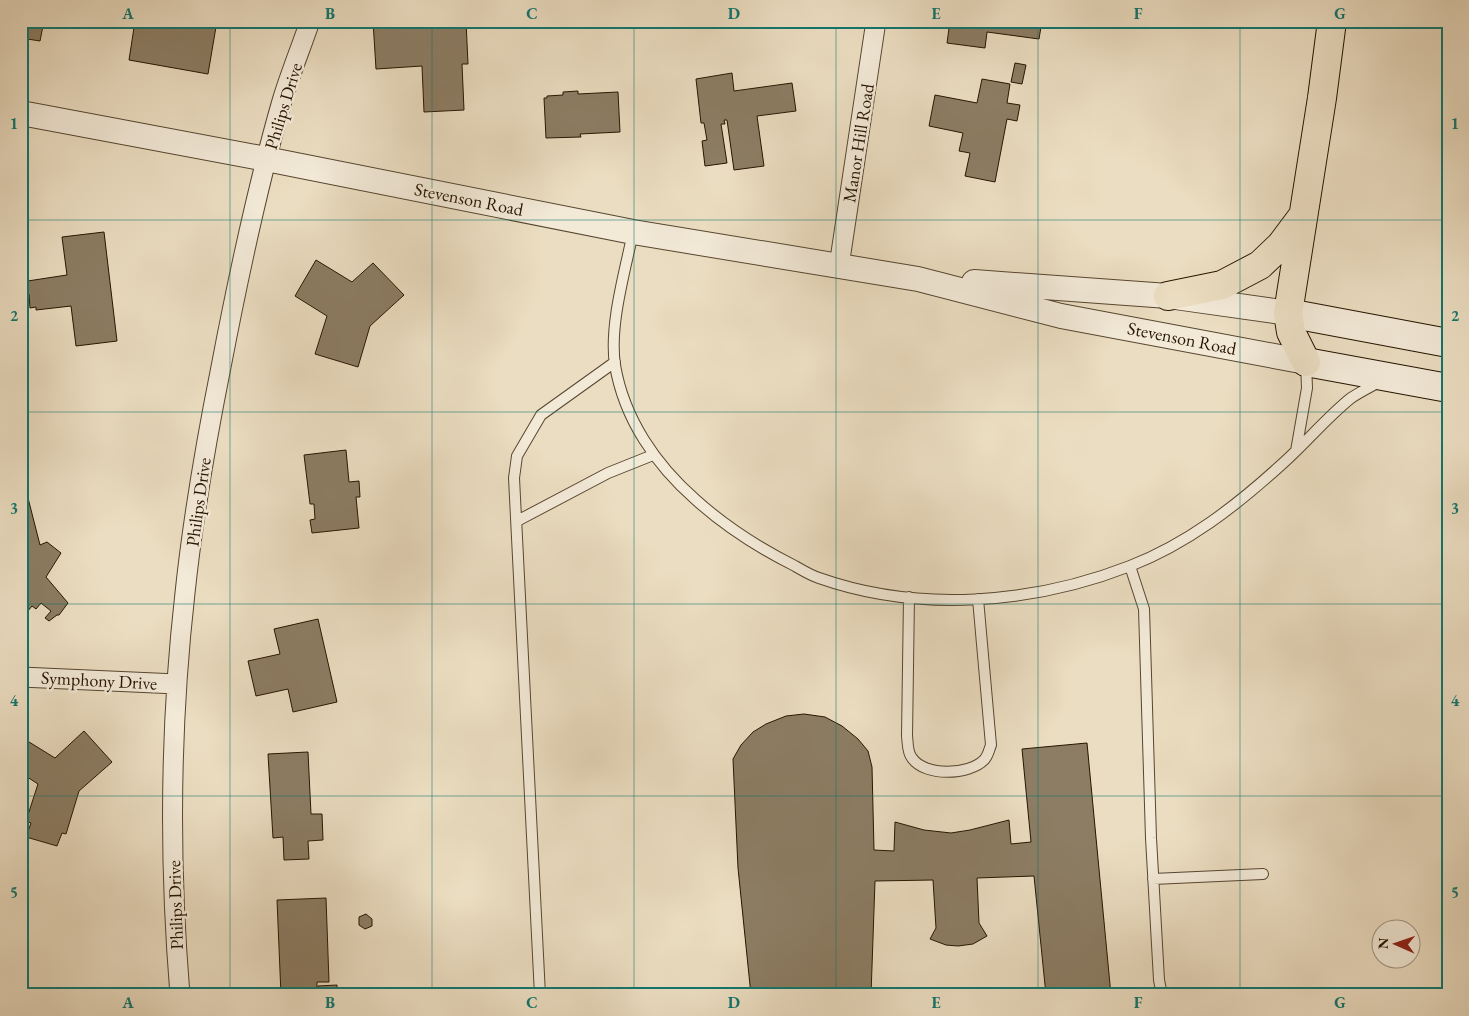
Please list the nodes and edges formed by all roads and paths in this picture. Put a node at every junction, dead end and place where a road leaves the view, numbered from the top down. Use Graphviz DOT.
graph roads {
  1 [pos="310,21"];
  2 [pos="876,21"];
  3 [pos="1332,21"];
  4 [pos="21,113"];
  5 [pos="266,159"];
  6 [pos="1304,214"];
  7 [pos="633,232"];
  8 [pos="839,266"];
  9 [pos="918,279"];
  10 [pos="1168,296"];
  11 [pos="1288,313"];
  12 [pos="1448,342"];
  13 [pos="615,362"];
  14 [pos="1306,362"];
  15 [pos="1387,377"];
  16 [pos="1448,388"];
  17 [pos="1296,451"];
  18 [pos="653,455"];
  19 [pos="517,521"];
  20 [pos="1130,566"];
  21 [pos="909,597"];
  22 [pos="978,599"];
  23 [pos="21,677"];
  24 [pos="177,684"];
  25 [pos="1263,874"];
  26 [pos="1153,879"];
  27 [pos="180,995"];
  28 [pos="540,995"];
  29 [pos="1162,995"];
  1 -- 5 [label="street, Philips Drive"];
  2 -- 8 [label="street, Manor Hill Road"];
  3 -- 6 [label="highway"];
  4 -- 5 [label="street, Stevenson Road"];
  5 -- 7 [label="street, Stevenson Road"];
  5 -- 24 [label="street, Philips Drive"];
  6 -- 10 [label="highway"];
  6 -- 11 [label="highway"];
  7 -- 8 [label="street, Stevenson Road"];
  7 -- 13 [label="lane"];
  8 -- 9 [label="street, Stevenson Road"];
  9 -- 10 [label="street, Stevenson Road"];
  9 -- 14 [label="street, Stevenson Road"];
  10 -- 11 [label="street, Stevenson Road"];
  11 -- 12 [label="main road, Stevenson Road"];
  11 -- 14 [label="highway"];
  13 -- 18 [label="lane"];
  13 -- 19 [label="lane"];
  14 -- 15 [label="main road, Stevenson Road"];
  14 -- 17 [label="lane"];
  15 -- 16 [label="main road, Stevenson Road"];
  15 -- 17 [label="lane"];
  17 -- 20 [label="lane"];
  18 -- 19 [label="lane"];
  18 -- 21 [label="lane"];
  19 -- 28 [label="lane"];
  20 -- 22 [label="lane"];
  20 -- 26 [label="lane"];
  21 -- 22 [label="lane"];
  21 -- 22 [label="lane"];
  23 -- 24 [label="street, Symphony Drive"];
  24 -- 27 [label="street, Philips Drive"];
  25 -- 26 [label="lane"];
  26 -- 29 [label="lane"];
}
